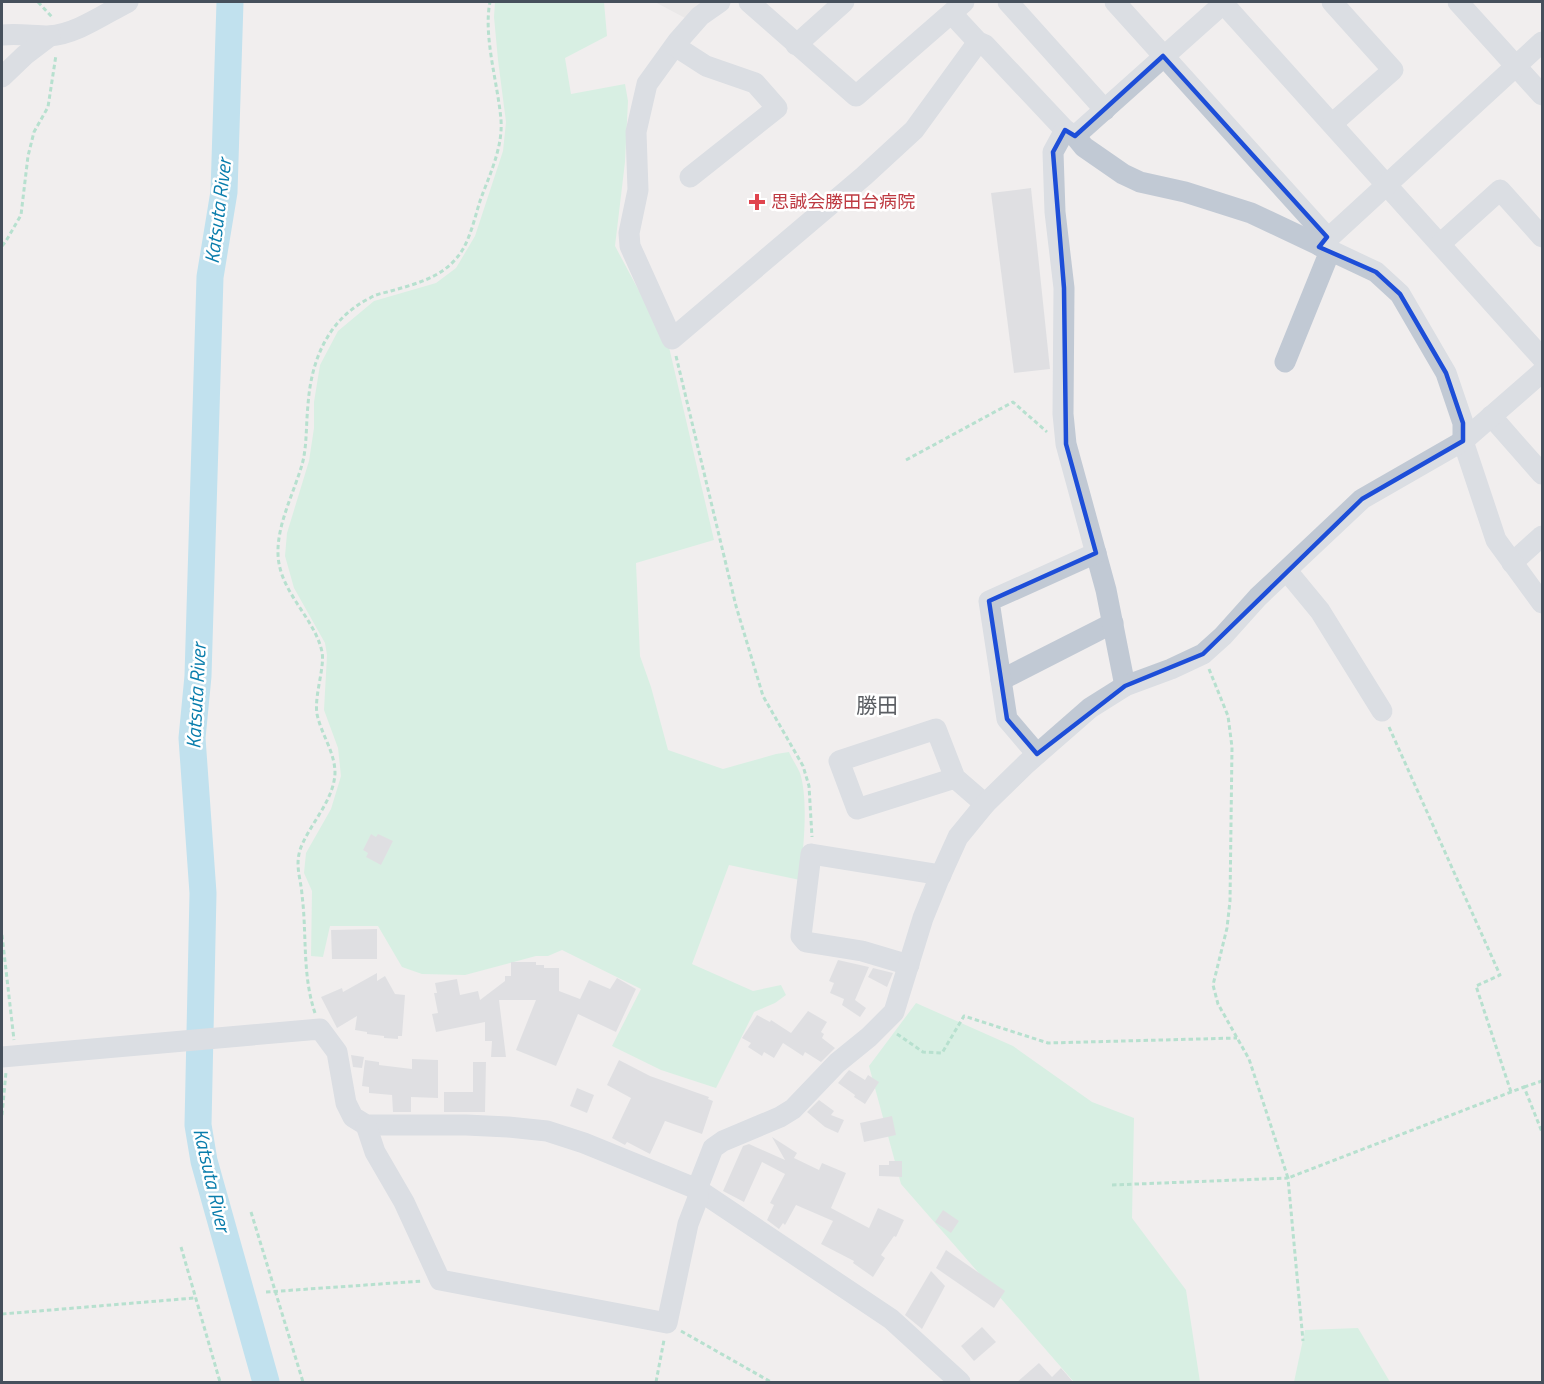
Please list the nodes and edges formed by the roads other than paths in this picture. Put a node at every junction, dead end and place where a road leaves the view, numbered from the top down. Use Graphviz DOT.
graph roads {
  1 [pos="128,2"];
  2 [pos="720,2"];
  3 [pos="749,2"];
  4 [pos="844,2"];
  5 [pos="1008,2"];
  6 [pos="1114,2"];
  7 [pos="1224,2"];
  8 [pos="1332,2"];
  9 [pos="1458,2"];
  10 [pos="958,8"];
  11 [pos="2,35"];
  12 [pos="55,35"];
  13 [pos="978,42"];
  14 [pos="1542,42"];
  15 [pos="796,45"];
  16 [pos="675,46"];
  17 [pos="1163,56"];
  18 [pos="1516,66"];
  19 [pos="2,77"];
  20 [pos="1542,95"];
  21 [pos="1105,110"];
  22 [pos="1333,123"];
  23 [pos="1070,133"];
  24 [pos="690,177"];
  25 [pos="1386,184"];
  26 [pos="1542,237"];
  27 [pos="1440,244"];
  28 [pos="1326,245"];
  29 [pos="1542,358"];
  30 [pos="1285,362"];
  31 [pos="1542,372"];
  32 [pos="1491,416"];
  33 [pos="1463,441"];
  34 [pos="1542,474"];
  35 [pos="1542,536"];
  36 [pos="1096,553"];
  37 [pos="1512,563"];
  38 [pos="1287,571"];
  39 [pos="1542,603"];
  40 [pos="1113,623"];
  41 [pos="1001,680"];
  42 [pos="1125,686"];
  43 [pos="1382,711"];
  44 [pos="1037,754"];
  45 [pos="955,778"];
  46 [pos="985,804"];
  47 [pos="941,875"];
  48 [pos="909,965"];
  49 [pos="9,1056"];
  50 [pos="366,1125"];
  51 [pos="697,1189"];
  52 [pos="960,1383"];
  1 -- 12 [label="street"];
  2 -- 16 [label="street"];
  3 -- 15 [label="street"];
  4 -- 15 [label="street"];
  5 -- 21 [label="street"];
  6 -- 17 [label="street"];
  7 -- 17 [label="street"];
  7 -- 22 [label="street"];
  8 -- 22 [label="street"];
  9 -- 18 [label="street"];
  10 -- 13 [label="street"];
  10 -- 15 [label="street"];
  11 -- 12 [label="street"];
  12 -- 19 [label="street"];
  13 -- 16 [label="street"];
  13 -- 23 [label="street"];
  14 -- 18 [label="street"];
  16 -- 24 [label="street"];
  17 -- 21 [label="street"];
  17 -- 28 [label="street"];
  18 -- 20 [label="street"];
  18 -- 25 [label="street"];
  21 -- 23 [label="street"];
  22 -- 25 [label="street"];
  23 -- 28 [label="street"];
  23 -- 36 [label="street"];
  25 -- 27 [label="street"];
  25 -- 28 [label="street"];
  26 -- 27 [label="street"];
  27 -- 29 [label="street"];
  28 -- 30 [label="street"];
  28 -- 33 [label="street"];
  31 -- 32 [label="street"];
  32 -- 33 [label="street"];
  32 -- 34 [label="street"];
  33 -- 37 [label="street"];
  33 -- 38 [label="street"];
  35 -- 37 [label="street"];
  36 -- 40 [label="street"];
  36 -- 41 [label="street"];
  37 -- 39 [label="street"];
  38 -- 42 [label="street"];
  38 -- 43 [label="street"];
  40 -- 41 [label="street"];
  40 -- 42 [label="street"];
  41 -- 44 [label="street"];
  42 -- 44 [label="street"];
  44 -- 46 [label="street"];
  45 -- 45 [label="street"];
  45 -- 46 [label="street"];
  46 -- 47 [label="street"];
  47 -- 48 [label="street"];
  47 -- 48 [label="street"];
  48 -- 51 [label="street"];
  49 -- 50 [label="street"];
  50 -- 51 [label="street"];
  50 -- 51 [label="street"];
  51 -- 52 [label="street"];
}
